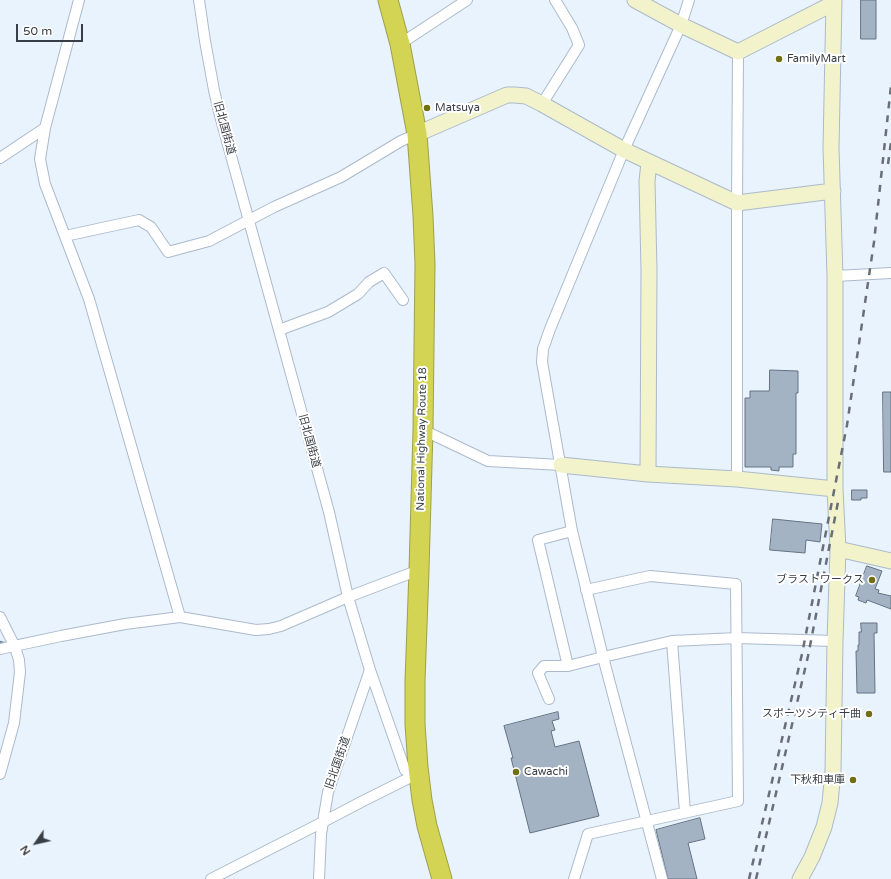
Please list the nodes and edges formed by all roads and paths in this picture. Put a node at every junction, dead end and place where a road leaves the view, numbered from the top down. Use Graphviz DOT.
graph roads {
  1 [pos="79,0"];
  2 [pos="199,0"];
  3 [pos="388,0"];
  4 [pos="467,0"];
  5 [pos="555,0"];
  6 [pos="635,0"];
  7 [pos="689,0"];
  8 [pos="834,1"];
  9 [pos="681,25"];
  10 [pos="400,44"];
  11 [pos="738,52"];
  12 [pos="542,104"];
  13 [pos="45,128"];
  14 [pos="417,134"];
  15 [pos="624,150"];
  16 [pos="0,158"];
  17 [pos="649,163"];
  18 [pos="832,191"];
  19 [pos="737,203"];
  20 [pos="249,220"];
  21 [pos="65,236"];
  22 [pos="891,273"];
  23 [pos="835,276"];
  24 [pos="403,300"];
  25 [pos="279,330"];
  26 [pos="423,430"];
  27 [pos="561,465"];
  28 [pos="648,474"];
  29 [pos="737,479"];
  30 [pos="835,489"];
  31 [pos="572,531"];
  32 [pos="838,549"];
  33 [pos="891,561"];
  34 [pos="419,570"];
  35 [pos="586,590"];
  36 [pos="348,597"];
  37 [pos="180,617"];
  38 [pos="0,618"];
  39 [pos="737,638"];
  40 [pos="672,641"];
  41 [pos="835,641"];
  42 [pos="15,647"];
  43 [pos="0,649"];
  44 [pos="603,656"];
  45 [pos="568,666"];
  46 [pos="370,670"];
  47 [pos="549,699"];
  48 [pos="419,773"];
  49 [pos="0,774"];
  50 [pos="685,812"];
  51 [pos="647,821"];
  52 [pos="323,822"];
  53 [pos="211,879"];
  54 [pos="319,879"];
  55 [pos="442,879"];
  56 [pos="574,879"];
  57 [pos="662,879"];
  58 [pos="800,879"];
  1 -- 13 [label="street"];
  2 -- 20 [label="street, 旧北国街道"];
  3 -- 10 [label="highway, National Highway Route 18"];
  4 -- 10 [label="street"];
  5 -- 12 [label="street"];
  6 -- 9 [label="street"];
  7 -- 9 [label="street"];
  8 -- 11 [label="street"];
  8 -- 18 [label="street"];
  9 -- 11 [label="street"];
  9 -- 15 [label="street"];
  10 -- 14 [label="highway, National Highway Route 18"];
  11 -- 19 [label="street"];
  12 -- 14 [label="street"];
  12 -- 15 [label="street"];
  13 -- 16 [label="street"];
  13 -- 21 [label="street"];
  14 -- 20 [label="street"];
  14 -- 26 [label="highway, National Highway Route 18"];
  15 -- 17 [label="street"];
  15 -- 27 [label="street"];
  17 -- 19 [label="street"];
  17 -- 28 [label="street"];
  18 -- 19 [label="street"];
  18 -- 23 [label="street"];
  19 -- 29 [label="street"];
  20 -- 21 [label="street"];
  20 -- 25 [label="street, 旧北国街道"];
  21 -- 37 [label="street"];
  22 -- 23 [label="street"];
  23 -- 30 [label="street"];
  24 -- 25 [label="street"];
  25 -- 36 [label="street, 旧北国街道"];
  26 -- 27 [label="street"];
  26 -- 34 [label="highway, National Highway Route 18"];
  27 -- 28 [label="street"];
  27 -- 31 [label="street"];
  28 -- 29 [label="street"];
  29 -- 30 [label="street"];
  30 -- 32 [label="street"];
  31 -- 35 [label="street"];
  31 -- 45 [label="street"];
  32 -- 33 [label="street"];
  32 -- 41 [label="street"];
  34 -- 36 [label="street"];
  34 -- 48 [label="highway, National Highway Route 18"];
  35 -- 39 [label="street"];
  35 -- 44 [label="street"];
  36 -- 37 [label="street"];
  36 -- 46 [label="street, 旧北国街道"];
  37 -- 42 [label="street"];
  38 -- 42 [label="street"];
  39 -- 40 [label="street"];
  39 -- 41 [label="street"];
  39 -- 50 [label="street"];
  40 -- 44 [label="street"];
  40 -- 50 [label="street"];
  41 -- 58 [label="street"];
  42 -- 43 [label="street"];
  42 -- 49 [label="street"];
  44 -- 45 [label="street"];
  44 -- 51 [label="street"];
  45 -- 47 [label="street"];
  46 -- 48 [label="street"];
  46 -- 52 [label="street, 旧北国街道"];
  48 -- 52 [label="street"];
  48 -- 55 [label="highway, National Highway Route 18"];
  50 -- 51 [label="street"];
  51 -- 56 [label="street"];
  51 -- 57 [label="street"];
  52 -- 53 [label="street"];
  52 -- 54 [label="street, 旧北国街道"];
}
